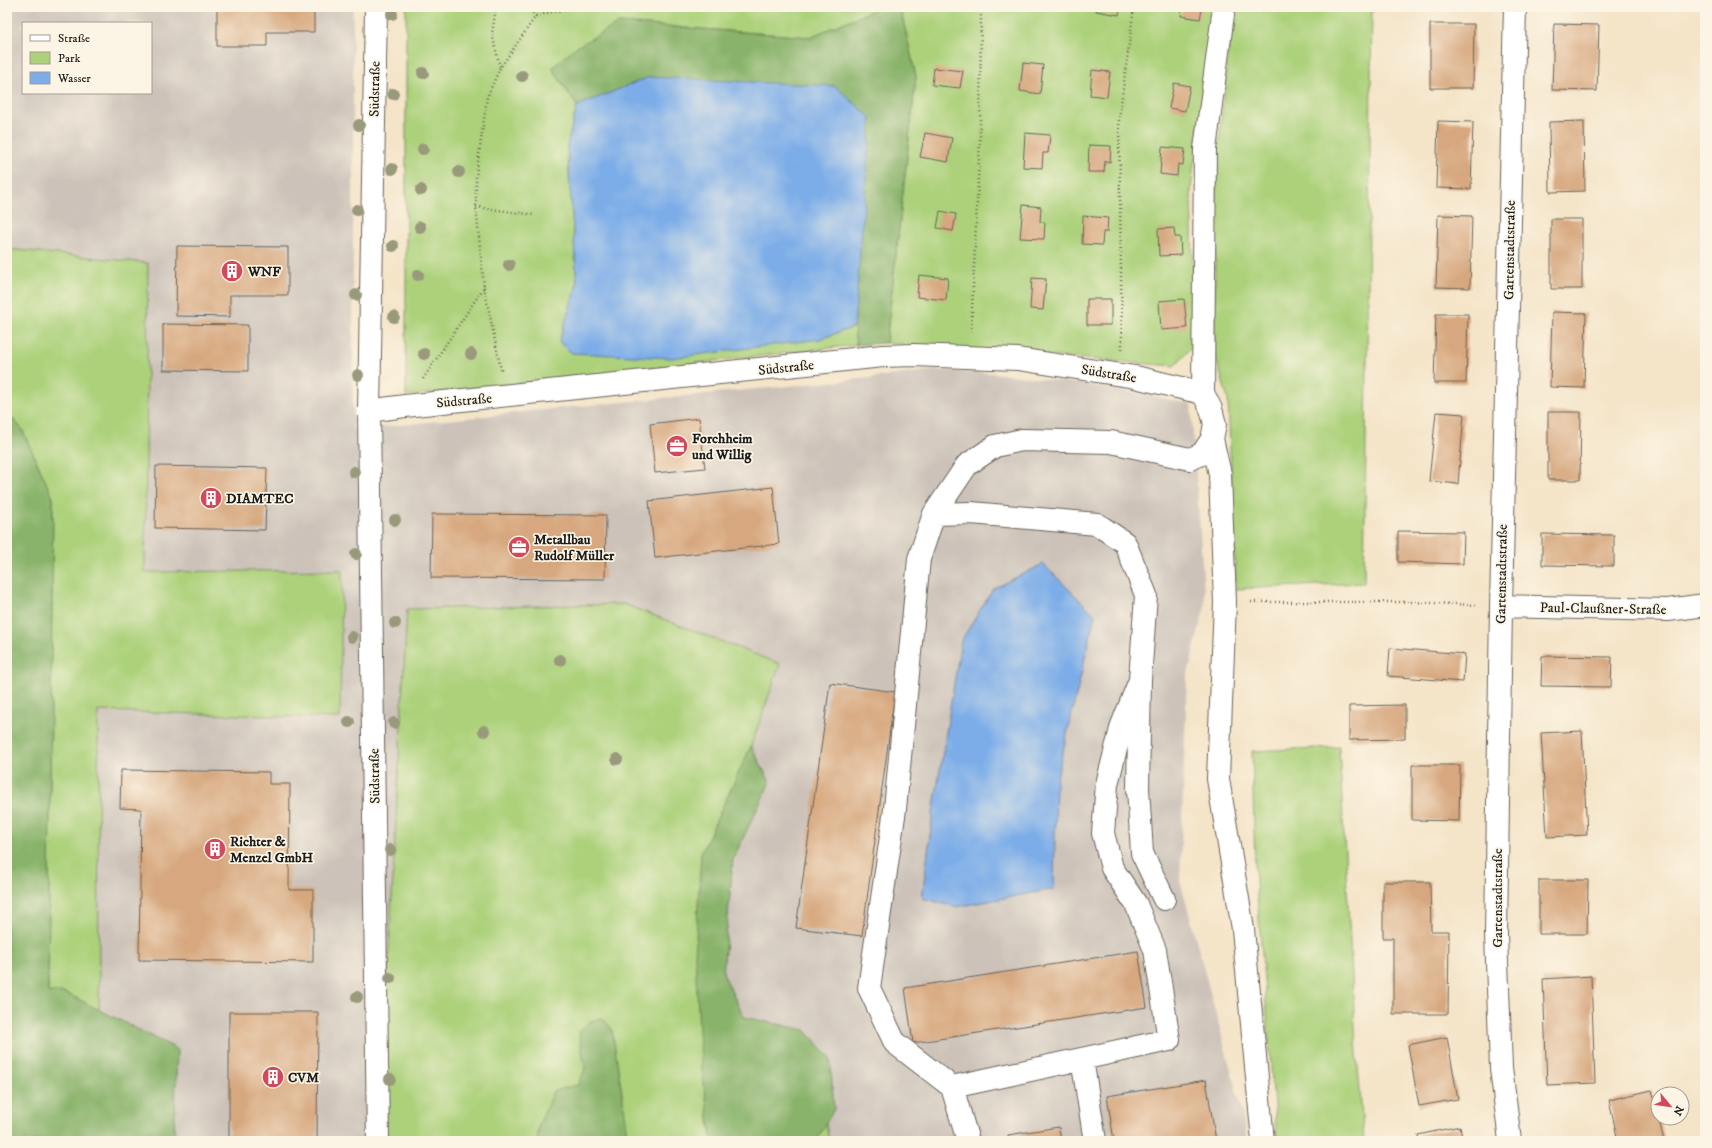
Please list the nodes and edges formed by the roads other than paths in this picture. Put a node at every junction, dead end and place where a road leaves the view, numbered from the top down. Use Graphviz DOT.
graph roads {
  1 [pos="376,7"];
  2 [pos="1516,7"];
  3 [pos="1223,9"];
  4 [pos="1202,394"];
  5 [pos="369,411"];
  6 [pos="1212,439"];
  7 [pos="934,514"];
  8 [pos="1705,605"];
  9 [pos="1501,606"];
  10 [pos="1140,680"];
  11 [pos="1164,898"];
  12 [pos="1082,1058"];
  13 [pos="952,1087"];
  14 [pos="378,1141"];
  15 [pos="968,1141"];
  16 [pos="1095,1141"];
  17 [pos="1263,1141"];
  18 [pos="1510,1141"];
  1 -- 5 [label="street, Südstraße"];
  2 -- 9 [label="street, Gartenstadtstraße"];
  3 -- 4 [label="street"];
  4 -- 5 [label="street, Südstraße"];
  4 -- 6 [label="street"];
  5 -- 14 [label="street, Südstraße"];
  6 -- 7 [label="street"];
  6 -- 17 [label="street"];
  7 -- 10 [label="street"];
  7 -- 13 [label="street"];
  8 -- 9 [label="street, Paul-Claußner-Straße"];
  9 -- 18 [label="street, Gartenstadtstraße"];
  10 -- 11 [label="street"];
  10 -- 12 [label="street"];
  12 -- 13 [label="street"];
  12 -- 16 [label="street"];
  13 -- 15 [label="street"];
}
